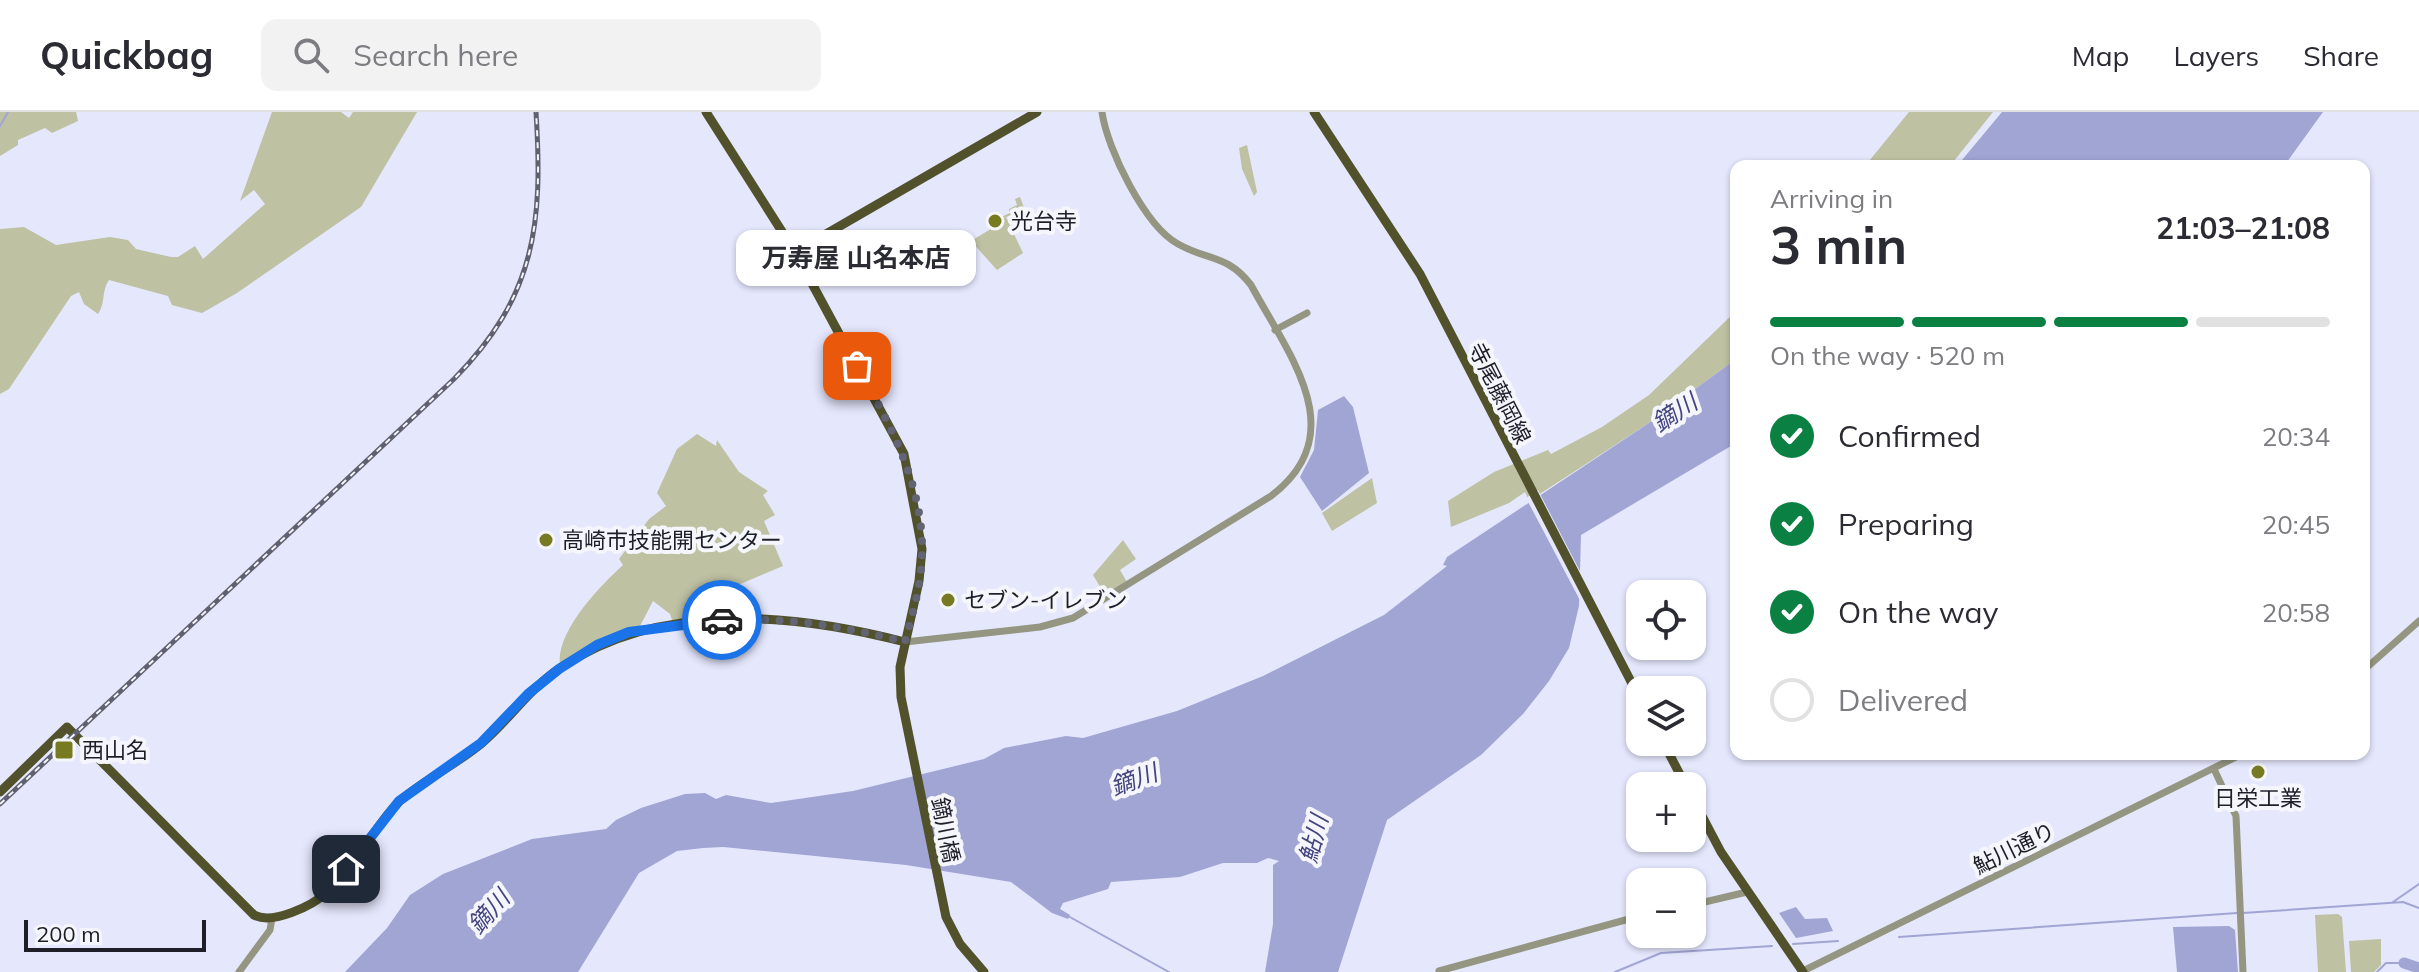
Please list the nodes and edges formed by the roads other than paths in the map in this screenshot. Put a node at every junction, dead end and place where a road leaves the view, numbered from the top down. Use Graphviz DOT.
graph roads {
  1 [pos="706,112"];
  2 [pos="1037,112"];
  3 [pos="1102,112"];
  4 [pos="1314,112"];
  5 [pos="795,252"];
  6 [pos="1307,313"];
  7 [pos="1275,330"];
  8 [pos="2419,621"];
  9 [pos="905,642"];
  10 [pos="2370,665"];
  11 [pos="1628,676"];
  12 [pos="2231,760"];
  13 [pos="2214,769"];
  14 [pos="0,792"];
  15 [pos="1706,822"];
  16 [pos="1747,892"];
  17 [pos="1706,902"];
  18 [pos="272,918"];
  19 [pos="1626,920"];
  20 [pos="1439,971"];
  21 [pos="239,972"];
  22 [pos="984,972"];
  23 [pos="1802,972"];
  24 [pos="2243,972"];
  1 -- 5 [label="main road"];
  2 -- 5 [label="main road"];
  3 -- 7 [label="street"];
  4 -- 11 [label="main road, 寺尾藤岡線"];
  5 -- 9 [label="main road"];
  6 -- 7 [label="street"];
  7 -- 9 [label="street"];
  8 -- 10 [label="street"];
  9 -- 18 [label="main road"];
  9 -- 22 [label="main road, 鏑川橋"];
  12 -- 13 [label="street, 鮎川通り"];
  13 -- 23 [label="street, 鮎川通り"];
  13 -- 24 [label="street"];
  14 -- 18 [label="main road"];
  15 -- 16 [label="main road"];
  16 -- 17 [label="street"];
  16 -- 23 [label="main road"];
  18 -- 21 [label="street"];
  19 -- 20 [label="street"];
}
